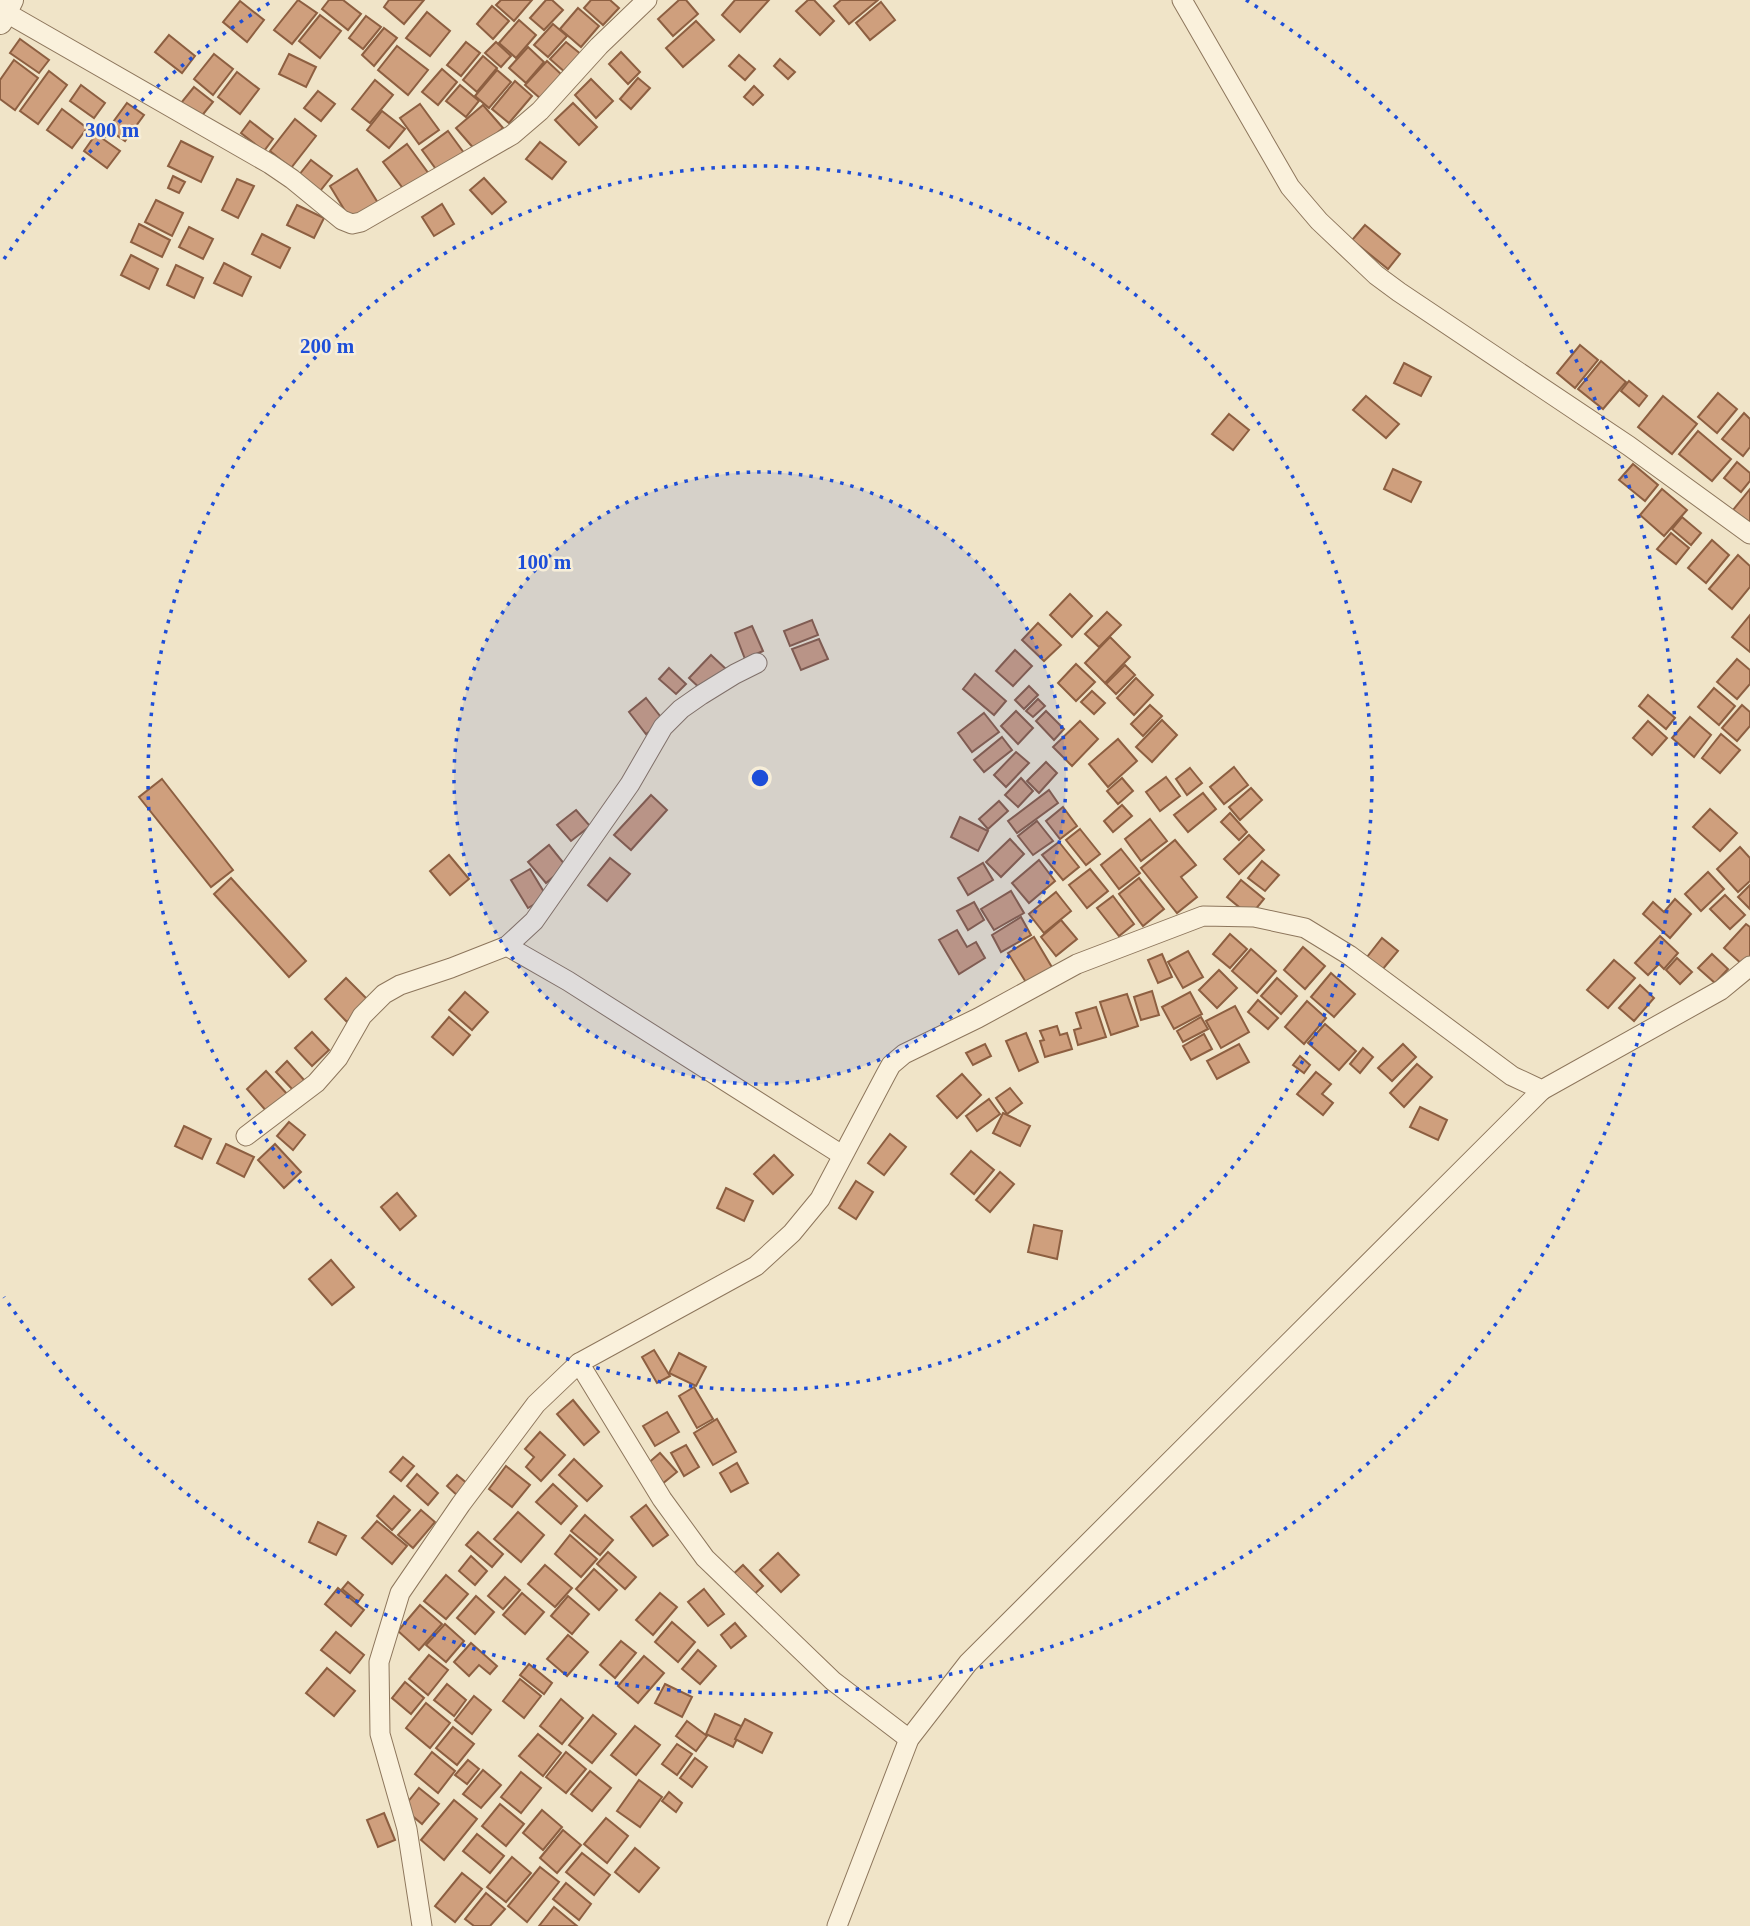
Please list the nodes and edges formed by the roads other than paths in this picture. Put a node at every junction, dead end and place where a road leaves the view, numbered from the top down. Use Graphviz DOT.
graph roads {
  1 [pos="647,0"];
  2 [pos="1182,0"];
  3 [pos="6,12"];
  4 [pos="1750,534"];
  5 [pos="757,663"];
  6 [pos="506,946"];
  7 [pos="1750,966"];
  8 [pos="1542,1090"];
  9 [pos="246,1136"];
  10 [pos="842,1155"];
  11 [pos="579,1363"];
  12 [pos="909,1738"];
  13 [pos="422,1926"];
  14 [pos="837,1926"];
  1 -- 3 [label="street"];
  2 -- 4 [label="street"];
  5 -- 6 [label="street"];
  6 -- 9 [label="street"];
  6 -- 10 [label="street"];
  7 -- 8 [label="street"];
  8 -- 10 [label="street"];
  8 -- 12 [label="street"];
  10 -- 11 [label="street"];
  11 -- 12 [label="street"];
  11 -- 13 [label="street"];
  12 -- 14 [label="street"];
}
